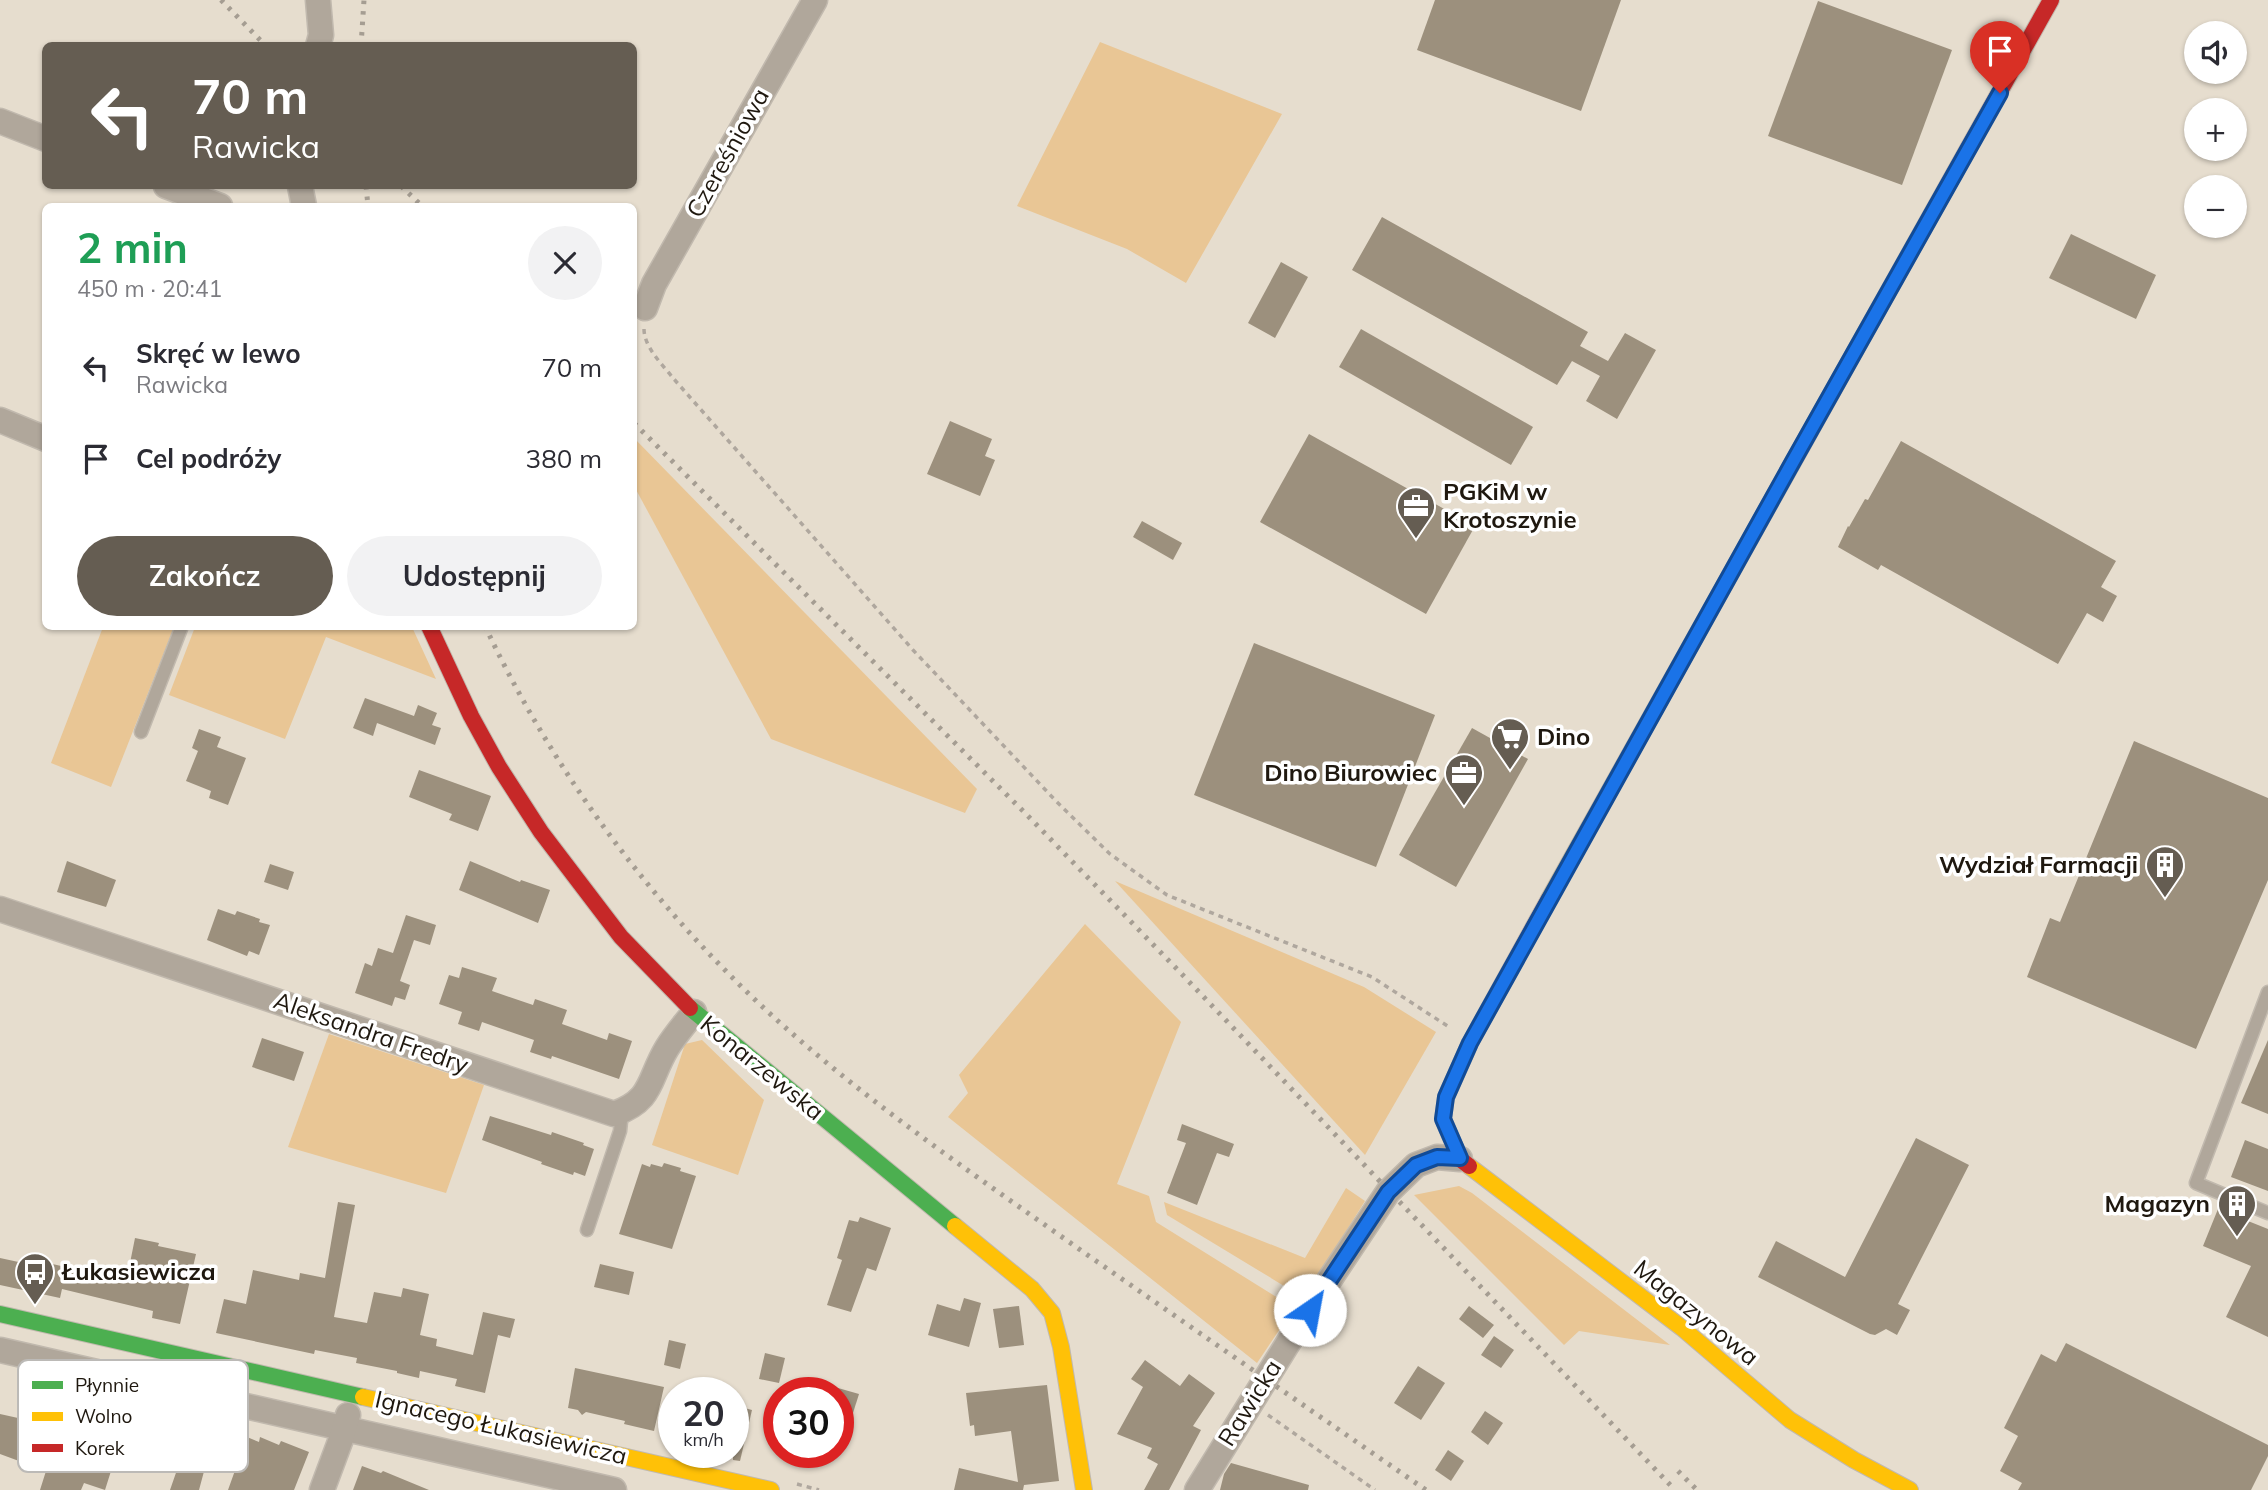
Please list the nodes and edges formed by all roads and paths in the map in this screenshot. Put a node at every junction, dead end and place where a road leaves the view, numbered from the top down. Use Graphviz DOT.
graph roads {
  1 [pos="318,0"];
  2 [pos="815,0"];
  3 [pos="2051,0"];
  4 [pos="319,42"];
  5 [pos="0,121"];
  6 [pos="42,137"];
  7 [pos="167,193"];
  8 [pos="208,203"];
  9 [pos="645,308"];
  10 [pos="0,420"];
  11 [pos="42,437"];
  12 [pos="180,630"];
  13 [pos="431,630"];
  14 [pos="141,732"];
  15 [pos="0,909"];
  16 [pos="2268,992"];
  17 [pos="694,1012"];
  18 [pos="1470,1043"];
  19 [pos="622,1111"];
  20 [pos="1460,1158"];
  21 [pos="2268,1213"];
  22 [pos="587,1230"];
  23 [pos="0,1314"];
  24 [pos="0,1350"];
  25 [pos="44,1360"];
  26 [pos="203,1360"];
  27 [pos="248,1370"];
  28 [pos="353,1394"];
  29 [pos="248,1407"];
  30 [pos="1259,1409"];
  31 [pos="344,1429"];
  32 [pos="322,1490"];
  33 [pos="614,1490"];
  34 [pos="771,1490"];
  35 [pos="1084,1490"];
  36 [pos="1197,1490"];
  37 [pos="1375,1490"];
  38 [pos="1910,1490"];
  1 -- 4 [label="street"];
  2 -- 9 [label="street, Czereśniowa"];
  3 -- 18 [label="street"];
  5 -- 6 [label="street"];
  7 -- 8 [label="street"];
  9 -- 18 [label="path"];
  10 -- 11 [label="street"];
  12 -- 14 [label="lane"];
  13 -- 17 [label="street, Konarzewska"];
  15 -- 19 [label="street, Aleksandra Fredry"];
  16 -- 21 [label="lane"];
  17 -- 19 [label="street"];
  17 -- 35 [label="street, Konarzewska"];
  18 -- 20 [label="street"];
  19 -- 22 [label="lane"];
  20 -- 36 [label="street, Rawicka"];
  20 -- 38 [label="street, Magazynowa"];
  23 -- 26 [label="street, Ignacego Łukasiewicza"];
  24 -- 25 [label="street, Ignacego Łukasiewicza"];
  27 -- 28 [label="street, Ignacego Łukasiewicza"];
  28 -- 31 [label="street, Ignacego Łukasiewicza"];
  28 -- 34 [label="street, Ignacego Łukasiewicza"];
  29 -- 31 [label="street, Ignacego Łukasiewicza"];
  30 -- 37 [label="path"];
  31 -- 32 [label="street"];
  31 -- 33 [label="street, Ignacego Łukasiewicza"];
}
